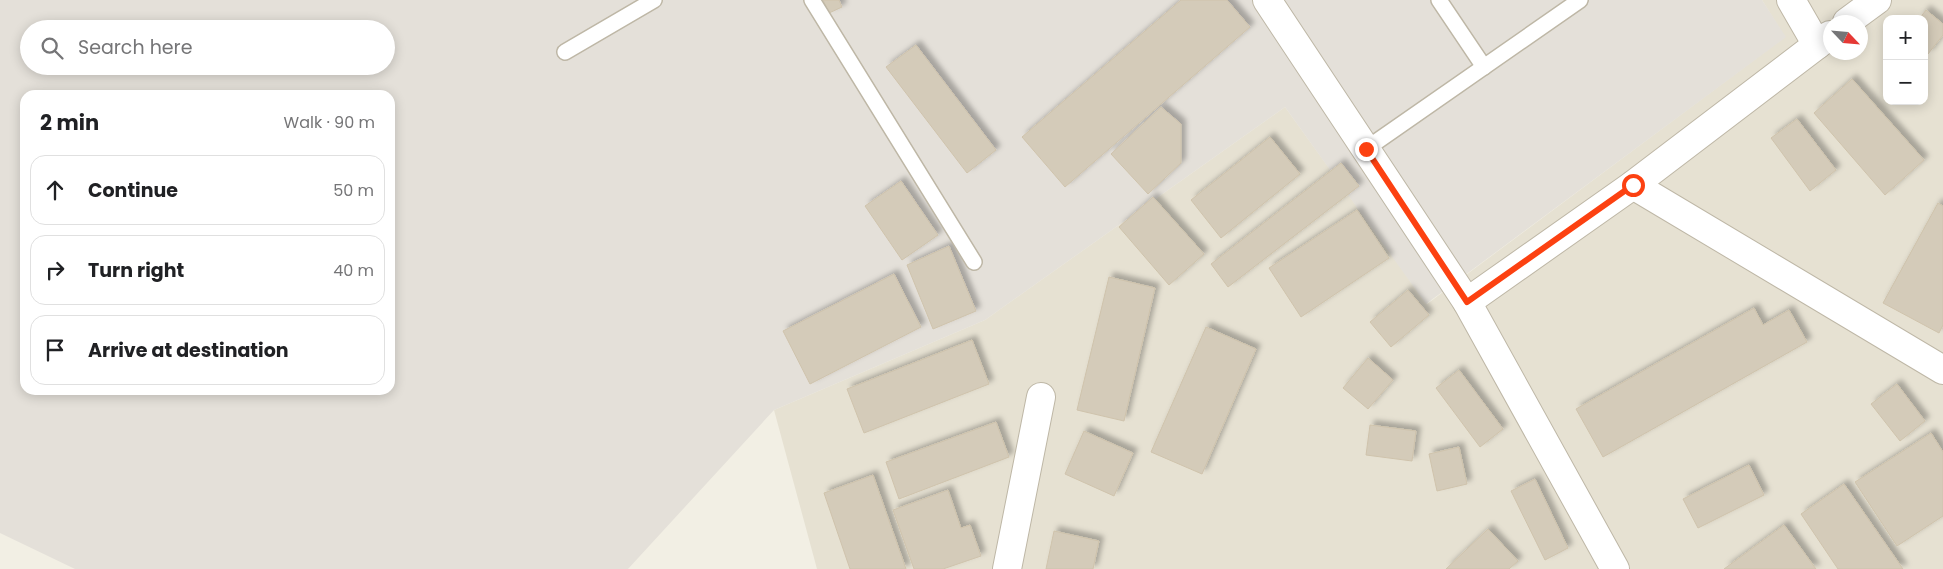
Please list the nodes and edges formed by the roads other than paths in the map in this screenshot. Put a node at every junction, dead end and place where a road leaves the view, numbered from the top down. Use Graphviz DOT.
graph roads {
  1 [pos="654,0"];
  2 [pos="812,0"];
  3 [pos="1267,0"];
  4 [pos="1439,0"];
  5 [pos="1580,0"];
  6 [pos="1791,0"];
  7 [pos="1877,0"];
  8 [pos="1857,15"];
  9 [pos="1823,39"];
  10 [pos="1823,41"];
  11 [pos="565,52"];
  12 [pos="1484,67"];
  13 [pos="1366,149"];
  14 [pos="1633,185"];
  15 [pos="974,262"];
  16 [pos="1467,302"];
  17 [pos="1943,370"];
  18 [pos="1041,397"];
  19 [pos="1007,569"];
  20 [pos="1615,569"];
  1 -- 11 [label="lane"];
  2 -- 15 [label="lane"];
  3 -- 13 [label="street"];
  4 -- 12 [label="lane"];
  5 -- 12 [label="lane"];
  6 -- 9 [label="street"];
  7 -- 8 [label="street"];
  10 -- 14 [label="street"];
  12 -- 13 [label="lane"];
  13 -- 16 [label="street"];
  14 -- 16 [label="street"];
  14 -- 17 [label="street"];
  16 -- 20 [label="street"];
  18 -- 19 [label="street"];
}
